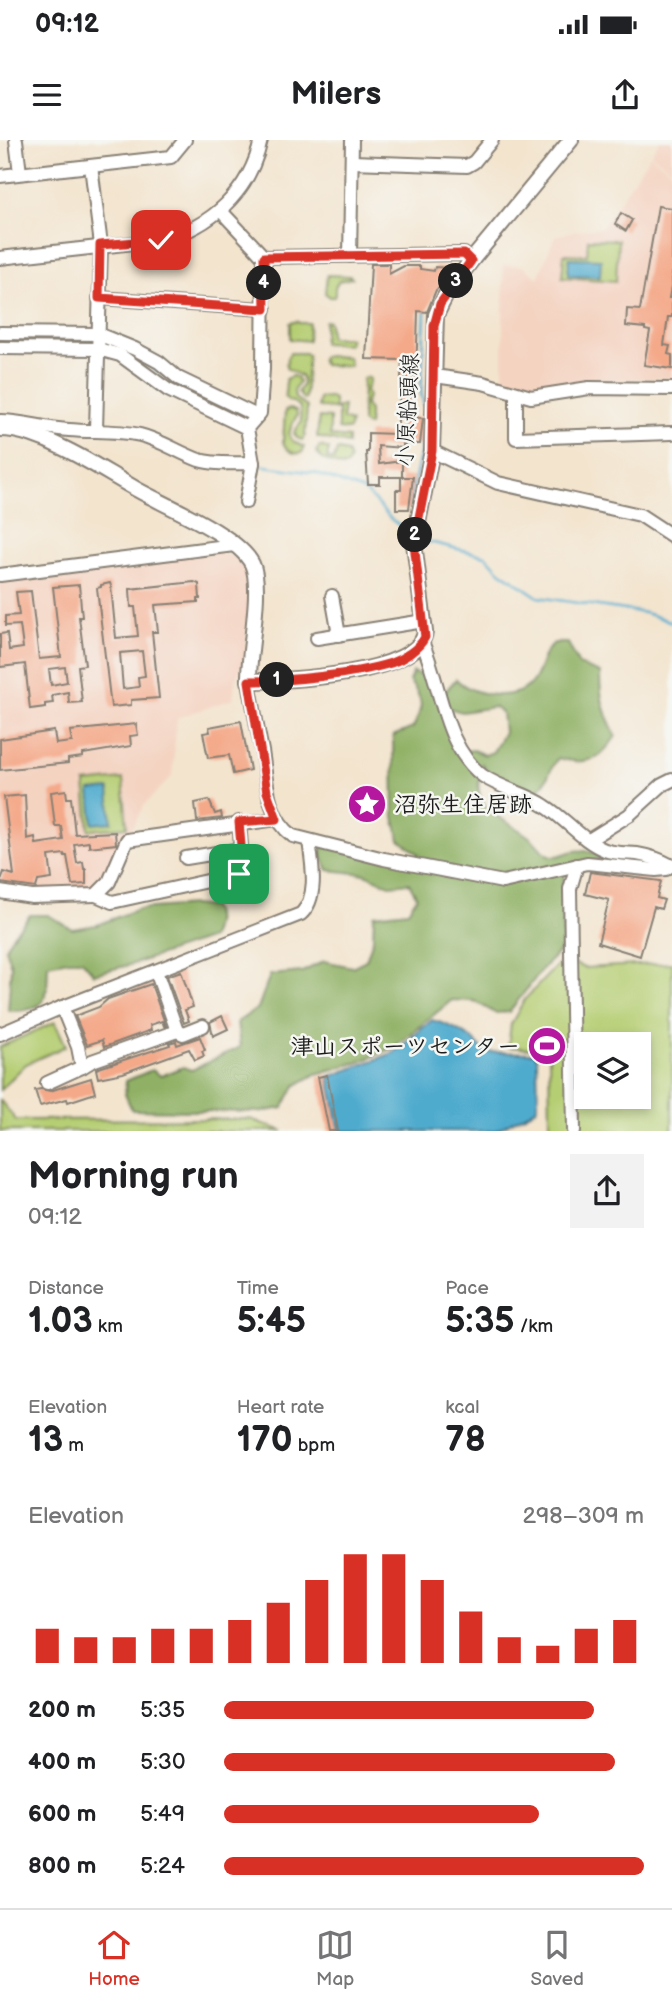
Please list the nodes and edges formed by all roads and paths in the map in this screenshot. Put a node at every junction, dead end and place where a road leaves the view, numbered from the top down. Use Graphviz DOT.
graph roads {
  1 [pos="16,140"];
  2 [pos="185,140"];
  3 [pos="261,140"];
  4 [pos="352,140"];
  5 [pos="492,140"];
  6 [pos="570,140"];
  7 [pos="352,162"];
  8 [pos="91,166"];
  9 [pos="20,173"];
  10 [pos="0,176"];
  11 [pos="220,210"];
  12 [pos="100,245"];
  13 [pos="351,256"];
  14 [pos="264,257"];
  15 [pos="0,258"];
  16 [pos="471,261"];
  17 [pos="99,298"];
  18 [pos="265,309"];
  19 [pos="0,332"];
  20 [pos="98,334"];
  21 [pos="0,348"];
  22 [pos="98,349"];
  23 [pos="435,376"];
  24 [pos="672,389"];
  25 [pos="516,394"];
  26 [pos="257,416"];
  27 [pos="0,421"];
  28 [pos="247,428"];
  29 [pos="0,429"];
  30 [pos="96,430"];
  31 [pos="672,433"];
  32 [pos="432,451"];
  33 [pos="253,463"];
  34 [pos="246,502"];
  35 [pos="672,536"];
  36 [pos="234,545"];
  37 [pos="0,575"];
  38 [pos="332,596"];
  39 [pos="424,621"];
  40 [pos="339,635"];
  41 [pos="317,638"];
  42 [pos="422,642"];
  43 [pos="249,681"];
  44 [pos="672,780"];
  45 [pos="277,819"];
  46 [pos="239,822"];
  47 [pos="589,840"];
  48 [pos="309,841"];
  49 [pos="241,849"];
  50 [pos="186,858"];
  51 [pos="577,865"];
  52 [pos="671,866"];
  53 [pos="0,892"];
  54 [pos="96,895"];
  55 [pos="156,971"];
  56 [pos="62,1007"];
  57 [pos="203,1027"];
  58 [pos="177,1031"];
  59 [pos="0,1034"];
  60 [pos="82,1067"];
  61 [pos="47,1083"];
  62 [pos="574,1131"];
  1 -- 9 [label="street"];
  2 -- 8 [label="street"];
  3 -- 11 [label="street"];
  4 -- 7 [label="street"];
  5 -- 7 [label="street"];
  6 -- 16 [label="main road, 小原船頭線"];
  7 -- 13 [label="street"];
  8 -- 9 [label="street"];
  8 -- 12 [label="street"];
  9 -- 10 [label="street"];
  11 -- 12 [label="street"];
  11 -- 14 [label="street"];
  12 -- 15 [label="street"];
  12 -- 17 [label="street"];
  13 -- 14 [label="street"];
  13 -- 16 [label="street"];
  14 -- 18 [label="street"];
  16 -- 23 [label="main road, 小原船頭線"];
  17 -- 18 [label="street"];
  17 -- 20 [label="street"];
  18 -- 26 [label="street"];
  19 -- 20 [label="street"];
  20 -- 22 [label="street"];
  20 -- 26 [label="street"];
  21 -- 22 [label="street"];
  22 -- 28 [label="street"];
  22 -- 30 [label="street"];
  23 -- 25 [label="street"];
  23 -- 32 [label="main road, 小原船頭線"];
  24 -- 25 [label="street"];
  25 -- 31 [label="street"];
  26 -- 28 [label="street"];
  27 -- 30 [label="street"];
  28 -- 33 [label="street"];
  29 -- 36 [label="main road"];
  30 -- 33 [label="street"];
  32 -- 35 [label="street"];
  32 -- 39 [label="main road, 小原船頭線"];
  33 -- 34 [label="street"];
  36 -- 37 [label="street"];
  36 -- 43 [label="main road"];
  38 -- 40 [label="street"];
  39 -- 40 [label="street"];
  39 -- 42 [label="main road, 小原船頭線"];
  40 -- 41 [label="street"];
  42 -- 43 [label="main road"];
  42 -- 47 [label="street"];
  43 -- 45 [label="street"];
  44 -- 47 [label="street"];
  45 -- 46 [label="street"];
  45 -- 48 [label="street"];
  46 -- 49 [label="street"];
  46 -- 54 [label="street"];
  47 -- 52 [label="street"];
  48 -- 51 [label="street"];
  48 -- 55 [label="street"];
  49 -- 50 [label="street"];
  49 -- 54 [label="street"];
  51 -- 52 [label="street"];
  51 -- 62 [label="street"];
  53 -- 54 [label="street"];
  55 -- 56 [label="street"];
  55 -- 58 [label="street"];
  56 -- 59 [label="street"];
  56 -- 60 [label="street"];
  57 -- 58 [label="street"];
  58 -- 60 [label="street"];
  60 -- 61 [label="street"];
}
